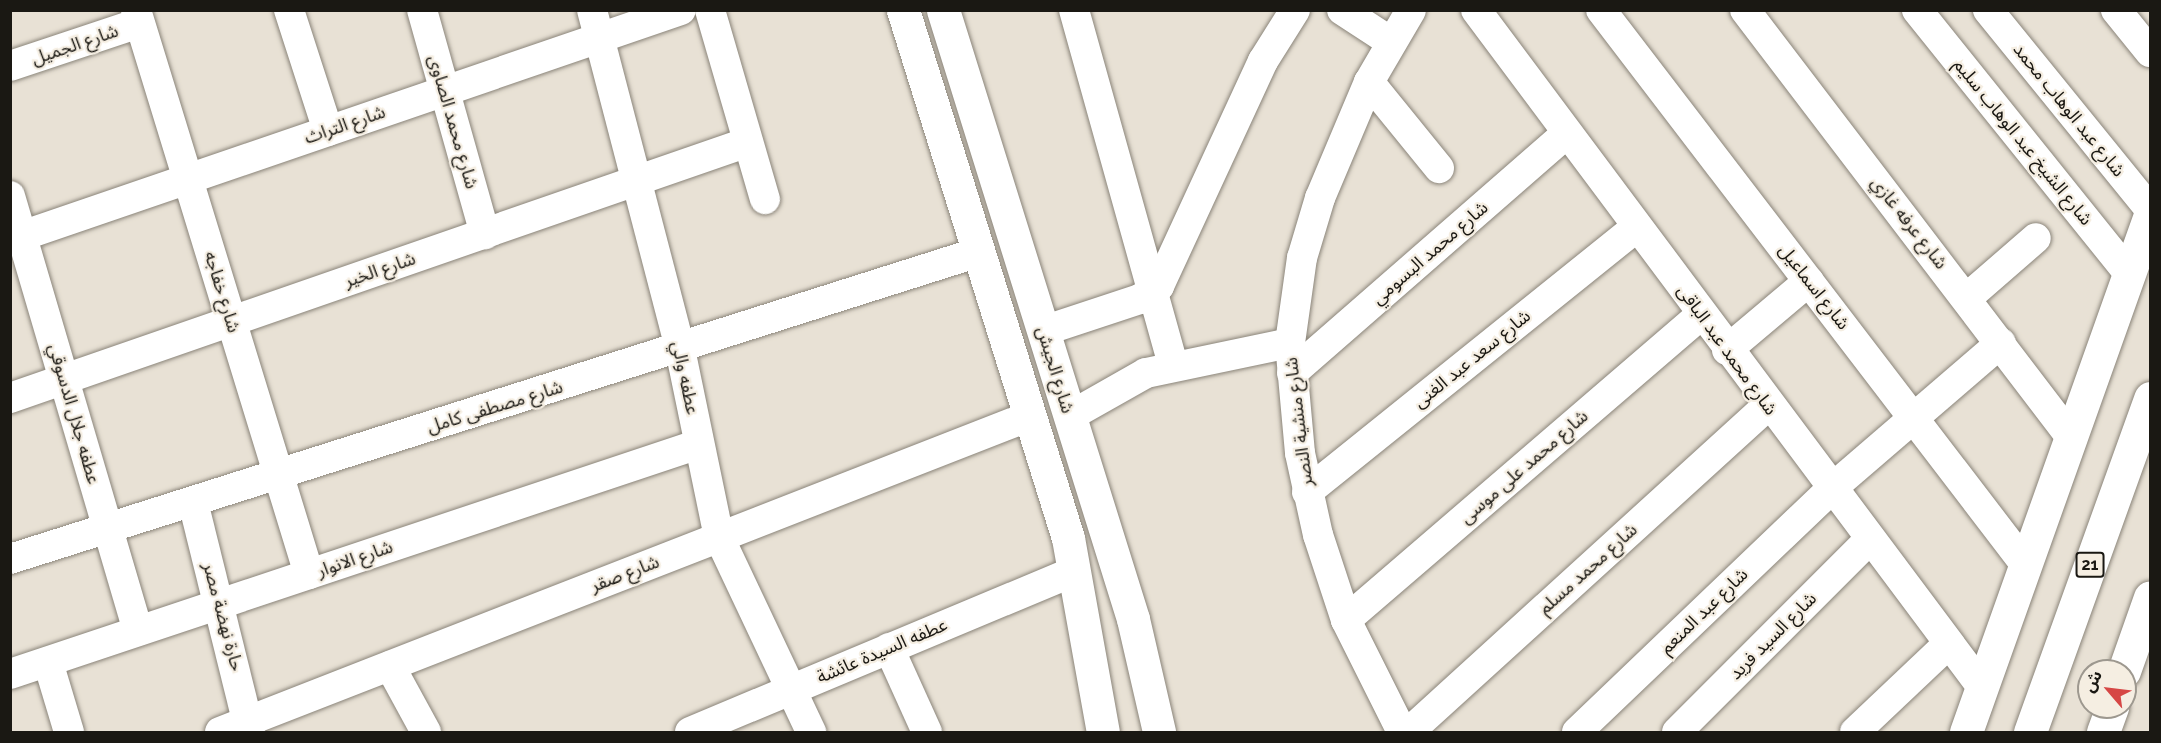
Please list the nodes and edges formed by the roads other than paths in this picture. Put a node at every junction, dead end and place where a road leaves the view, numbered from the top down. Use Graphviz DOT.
graph roads {
  1 [pos="290,10"];
  2 [pos="422,10"];
  3 [pos="681,10"];
  4 [pos="710,10"];
  5 [pos="903,10"];
  6 [pos="943,10"];
  7 [pos="1074,10"];
  8 [pos="1295,10"];
  9 [pos="1342,10"];
  10 [pos="1411,10"];
  11 [pos="1476,10"];
  12 [pos="1601,10"];
  13 [pos="1745,10"];
  14 [pos="1917,10"];
  15 [pos="1988,10"];
  16 [pos="2116,10"];
  17 [pos="138,17"];
  18 [pos="595,24"];
  19 [pos="1391,42"];
  20 [pos="2151,52"];
  21 [pos="10,66"];
  22 [pos="1369,82"];
  23 [pos="445,91"];
  24 [pos="328,131"];
  25 [pos="1568,133"];
  26 [pos="748,142"];
  27 [pos="1439,168"];
  28 [pos="187,179"];
  29 [pos="636,182"];
  30 [pos="10,196"];
  31 [pos="765,199"];
  32 [pos="2151,209"];
  33 [pos="2151,215"];
  34 [pos="1636,227"];
  35 [pos="485,234"];
  36 [pos="16,238"];
  37 [pos="2036,238"];
  38 [pos="979,252"];
  39 [pos="2129,274"];
  40 [pos="1809,281"];
  41 [pos="1153,292"];
  42 [pos="1967,298"];
  43 [pos="1701,315"];
  44 [pos="231,322"];
  45 [pos="1043,331"];
  46 [pos="1008,343"];
  47 [pos="1290,343"];
  48 [pos="2001,343"];
  49 [pos="680,349"];
  50 [pos="1727,350"];
  51 [pos="1173,365"];
  52 [pos="1292,373"];
  53 [pos="64,379"];
  54 [pos="10,398"];
  55 [pos="2151,398"];
  56 [pos="1768,405"];
  57 [pos="1030,416"];
  58 [pos="1070,416"];
  59 [pos="1914,417"];
  60 [pos="2070,436"];
  61 [pos="699,444"];
  62 [pos="279,475"];
  63 [pos="1831,489"];
  64 [pos="1307,492"];
  65 [pos="193,502"];
  66 [pos="108,529"];
  67 [pos="719,537"];
  68 [pos="1869,540"];
  69 [pos="10,559"];
  70 [pos="2025,564"];
  71 [pos="1075,571"];
  72 [pos="309,574"];
  73 [pos="2151,597"];
  74 [pos="220,604"];
  75 [pos="1346,620"];
  76 [pos="138,631"];
  77 [pos="1948,644"];
  78 [pos="889,648"];
  79 [pos="2128,659"];
  80 [pos="48,662"];
  81 [pos="390,666"];
  82 [pos="10,674"];
  83 [pos="1982,687"];
  84 [pos="790,690"];
  85 [pos="250,727"];
  86 [pos="69,732"];
  87 [pos="220,732"];
  88 [pos="426,732"];
  89 [pos="690,732"];
  90 [pos="811,732"];
  91 [pos="927,732"];
  92 [pos="1103,732"];
  93 [pos="1159,732"];
  94 [pos="1402,732"];
  95 [pos="1409,732"];
  96 [pos="1577,732"];
  97 [pos="1677,732"];
  98 [pos="1855,732"];
  99 [pos="1966,732"];
  100 [pos="2030,732"];
  1 -- 24 [label="street"];
  2 -- 23 [label="street, شارع محمد الصاوى"];
  3 -- 18 [label="street, شارع التراث"];
  4 -- 26 [label="street"];
  5 -- 38 [label="main road, شارع الجيش"];
  6 -- 45 [label="main road, شارع الجيش"];
  7 -- 41 [label="street"];
  8 -- 41 [label="street"];
  9 -- 19 [label="street"];
  10 -- 19 [label="street, شارع منشية النصر"];
  11 -- 25 [label="street, شارع محمد عبد الباقى"];
  12 -- 40 [label="street, شارع اسماعيل"];
  13 -- 42 [label="street, شارع عرفه غازي"];
  14 -- 39 [label="street, شارع الشيخ عبد الوهاب سليم"];
  15 -- 32 [label="street, شارع عبد الوهاب محمد"];
  16 -- 20 [label="street"];
  17 -- 21 [label="street, شارع الجميل"];
  17 -- 28 [label="street, شارع خفاجه"];
  18 -- 23 [label="street, شارع التراث"];
  18 -- 29 [label="street, عطفه والي"];
  19 -- 22 [label="street, شارع منشية النصر"];
  22 -- 27 [label="street"];
  22 -- 47 [label="street, شارع منشية النصر"];
  23 -- 24 [label="street, شارع التراث"];
  23 -- 35 [label="street, شارع محمد الصاوى"];
  24 -- 28 [label="street, شارع التراث"];
  25 -- 34 [label="street, شارع محمد عبد الباقى"];
  25 -- 52 [label="street, شارع محمد البسومي"];
  26 -- 29 [label="street, شارع الخير"];
  26 -- 31 [label="street"];
  28 -- 36 [label="street, شارع التراث"];
  28 -- 44 [label="street, شارع خفاجه"];
  29 -- 35 [label="street, شارع الخير"];
  29 -- 49 [label="street, عطفه والي"];
  30 -- 36 [label="street, عطفه جلال الدسوقي"];
  33 -- 39 [label="main road"];
  34 -- 43 [label="street, شارع محمد عبد الباقى"];
  34 -- 64 [label="street, شارع سعد عبد الغنى"];
  35 -- 44 [label="street, شارع الخير"];
  36 -- 53 [label="street, عطفه جلال الدسوقي"];
  37 -- 42 [label="street"];
  38 -- 46 [label="main road, شارع الجيش"];
  38 -- 49 [label="street, شارع مصطفى كامل"];
  39 -- 60 [label="main road"];
  40 -- 50 [label="street"];
  40 -- 59 [label="street, شارع اسماعيل"];
  41 -- 45 [label="street"];
  41 -- 51 [label="street"];
  42 -- 48 [label="street, شارع عرفه غازي"];
  43 -- 50 [label="street, شارع محمد عبد الباقى"];
  43 -- 75 [label="street, شارع محمد على موسى"];
  44 -- 53 [label="street, شارع الخير"];
  44 -- 62 [label="street, شارع خفاجه"];
  45 -- 46 [label="main road"];
  45 -- 58 [label="main road, شارع الجيش"];
  46 -- 57 [label="main road, شارع الجيش"];
  47 -- 51 [label="street"];
  47 -- 52 [label="street, شارع منشية النصر"];
  48 -- 59 [label="street, شارع عبد المنعم"];
  48 -- 60 [label="street, شارع عرفه غازي"];
  49 -- 61 [label="street, عطفه والي"];
  49 -- 62 [label="street, شارع مصطفى كامل"];
  50 -- 56 [label="street, شارع محمد عبد الباقى"];
  51 -- 58 [label="street"];
  52 -- 64 [label="street, شارع منشية النصر"];
  53 -- 54 [label="street, شارع الخير"];
  53 -- 66 [label="street, عطفه جلال الدسوقي"];
  55 -- 100 [label="main road, 21"];
  56 -- 63 [label="street, شارع محمد عبد الباقى"];
  56 -- 95 [label="street, شارع محمد مسلم"];
  57 -- 67 [label="street, شارع صقر"];
  57 -- 71 [label="main road, شارع الجيش"];
  58 -- 93 [label="main road, شارع الجيش"];
  59 -- 63 [label="street, شارع عبد المنعم"];
  59 -- 70 [label="street, شارع اسماعيل"];
  60 -- 70 [label="main road"];
  61 -- 67 [label="street, عطفه والي"];
  61 -- 72 [label="street, شارع الانوار"];
  62 -- 65 [label="street, شارع مصطفى كامل"];
  62 -- 72 [label="street, شارع خفاجه"];
  63 -- 68 [label="street, شارع محمد عبد الباقى"];
  63 -- 96 [label="street, شارع عبد المنعم"];
  64 -- 75 [label="street, شارع منشية النصر"];
  65 -- 66 [label="street, شارع مصطفى كامل"];
  65 -- 74 [label="street, حارة نهضة مصر"];
  66 -- 69 [label="street, شارع مصطفى كامل"];
  66 -- 76 [label="street, عطفه جلال الدسوقي"];
  67 -- 81 [label="street, شارع صقر"];
  67 -- 84 [label="street, عطفه والي"];
  68 -- 77 [label="street, شارع محمد عبد الباقى"];
  68 -- 97 [label="street, شارع السيد فريد"];
  70 -- 83 [label="main road"];
  71 -- 78 [label="street, عطفه السيدة عائشة"];
  71 -- 92 [label="main road, شارع الجيش"];
  72 -- 74 [label="street, شارع الانوار"];
  73 -- 79 [label="main road"];
  74 -- 76 [label="street, شارع الانوار"];
  74 -- 85 [label="street, حارة نهضة مصر"];
  75 -- 94 [label="street, شارع منشية النصر"];
  76 -- 80 [label="street, شارع الانوار"];
  77 -- 83 [label="street, شارع محمد عبد الباقى"];
  77 -- 98 [label="street"];
  78 -- 84 [label="street, عطفه السيدة عائشة"];
  78 -- 91 [label="street"];
  80 -- 82 [label="street, شارع الانوار"];
  80 -- 86 [label="street"];
  81 -- 85 [label="street, شارع صقر"];
  81 -- 88 [label="street"];
  83 -- 99 [label="main road"];
  84 -- 89 [label="street, عطفه السيدة عائشة"];
  84 -- 90 [label="street, عطفه والي"];
  85 -- 87 [label="street, شارع صقر"];
}
